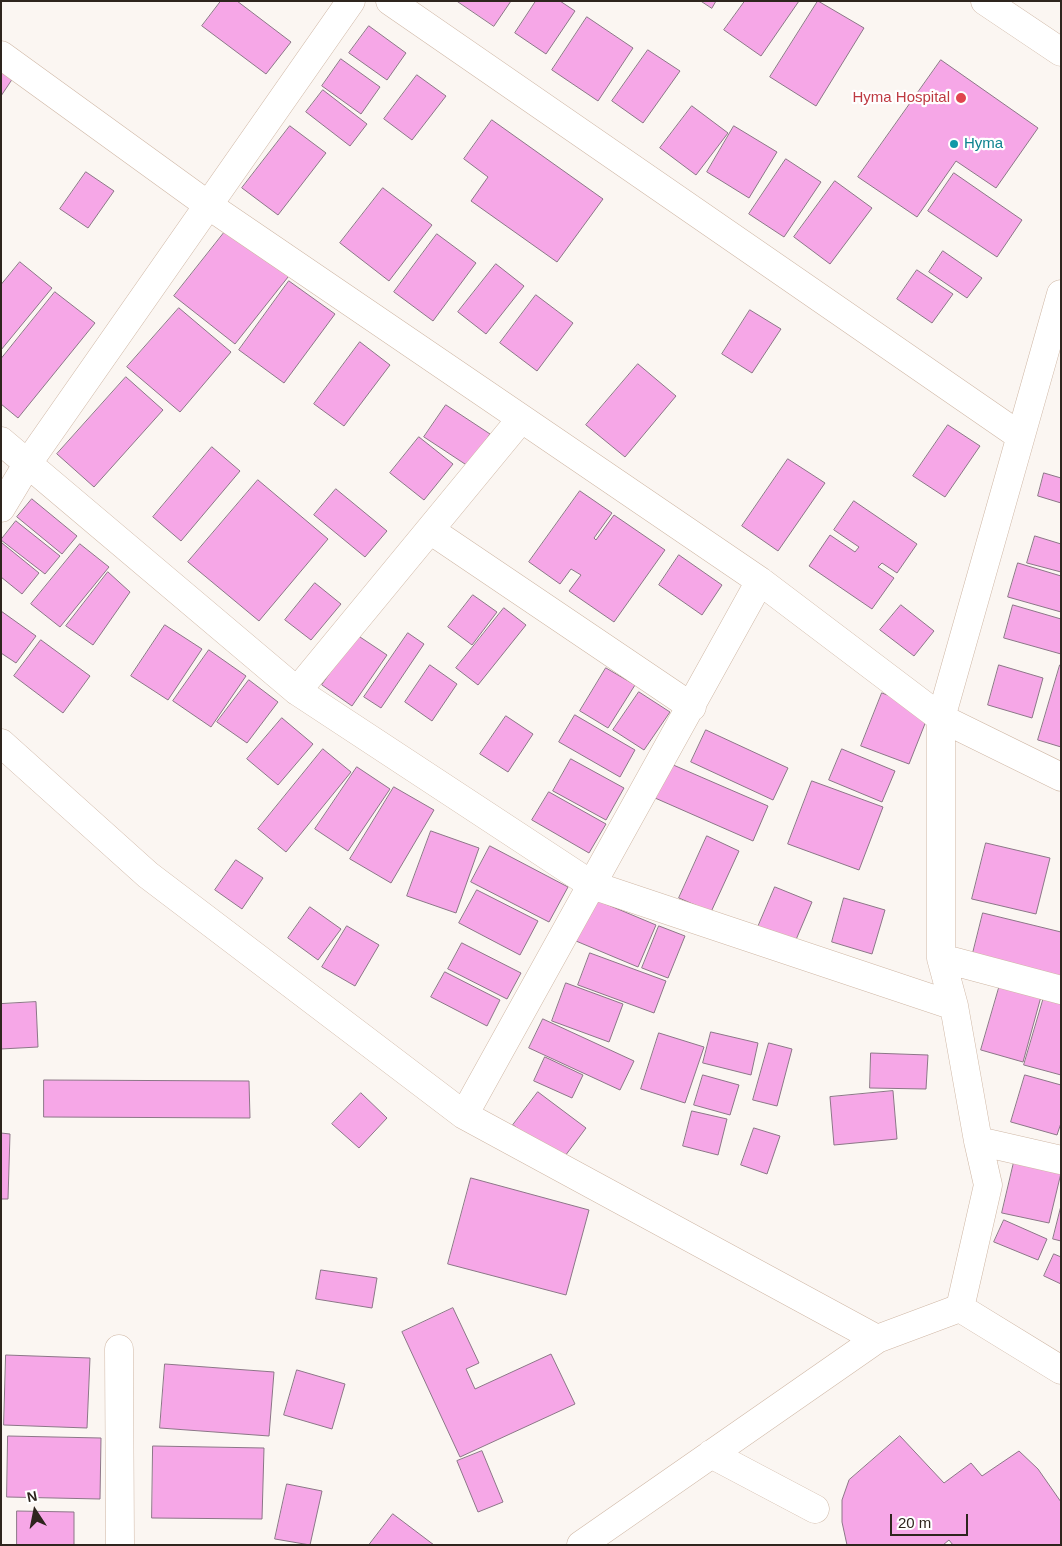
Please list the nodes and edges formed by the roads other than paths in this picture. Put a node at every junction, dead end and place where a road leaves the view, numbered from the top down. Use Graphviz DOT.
graph roads {
  1 [pos="351,1"];
  2 [pos="390,1"];
  3 [pos="985,1"];
  4 [pos="1061,52"];
  5 [pos="1,55"];
  6 [pos="208,205"];
  7 [pos="1061,294"];
  8 [pos="521,419"];
  9 [pos="1020,436"];
  10 [pos="1,441"];
  11 [pos="28,463"];
  12 [pos="1,508"];
  13 [pos="430,530"];
  14 [pos="760,581"];
  15 [pos="297,691"];
  16 [pos="692,707"];
  17 [pos="941,718"];
  18 [pos="1,743"];
  19 [pos="1061,777"];
  20 [pos="592,885"];
  21 [pos="941,958"];
  22 [pos="1061,990"];
  23 [pos="954,1006"];
  24 [pos="464,1115"];
  25 [pos="978,1141"];
  26 [pos="1061,1160"];
  27 [pos="960,1308"];
  28 [pos="877,1338"];
  29 [pos="119,1349"];
  30 [pos="1061,1370"];
  31 [pos="712,1454"];
  32 [pos="815,1509"];
  33 [pos="120,1545"];
  34 [pos="581,1545"];
  1 -- 6 [label="street"];
  2 -- 9 [label="street"];
  3 -- 4 [label="street"];
  5 -- 6 [label="street"];
  6 -- 8 [label="street"];
  6 -- 11 [label="street"];
  7 -- 9 [label="street"];
  8 -- 13 [label="street"];
  8 -- 14 [label="street"];
  9 -- 17 [label="street"];
  10 -- 11 [label="street"];
  11 -- 12 [label="street"];
  11 -- 15 [label="street"];
  13 -- 15 [label="street"];
  13 -- 16 [label="street"];
  14 -- 16 [label="street"];
  14 -- 17 [label="street"];
  15 -- 20 [label="street"];
  16 -- 20 [label="street"];
  17 -- 19 [label="street"];
  17 -- 21 [label="street"];
  18 -- 24 [label="street"];
  20 -- 23 [label="street"];
  20 -- 24 [label="street"];
  21 -- 22 [label="street"];
  21 -- 23 [label="street"];
  23 -- 25 [label="street"];
  24 -- 28 [label="street"];
  25 -- 26 [label="street"];
  25 -- 27 [label="street"];
  27 -- 28 [label="street"];
  27 -- 30 [label="street"];
  28 -- 31 [label="street"];
  29 -- 33 [label="street"];
  31 -- 32 [label="street"];
  31 -- 34 [label="street"];
}
